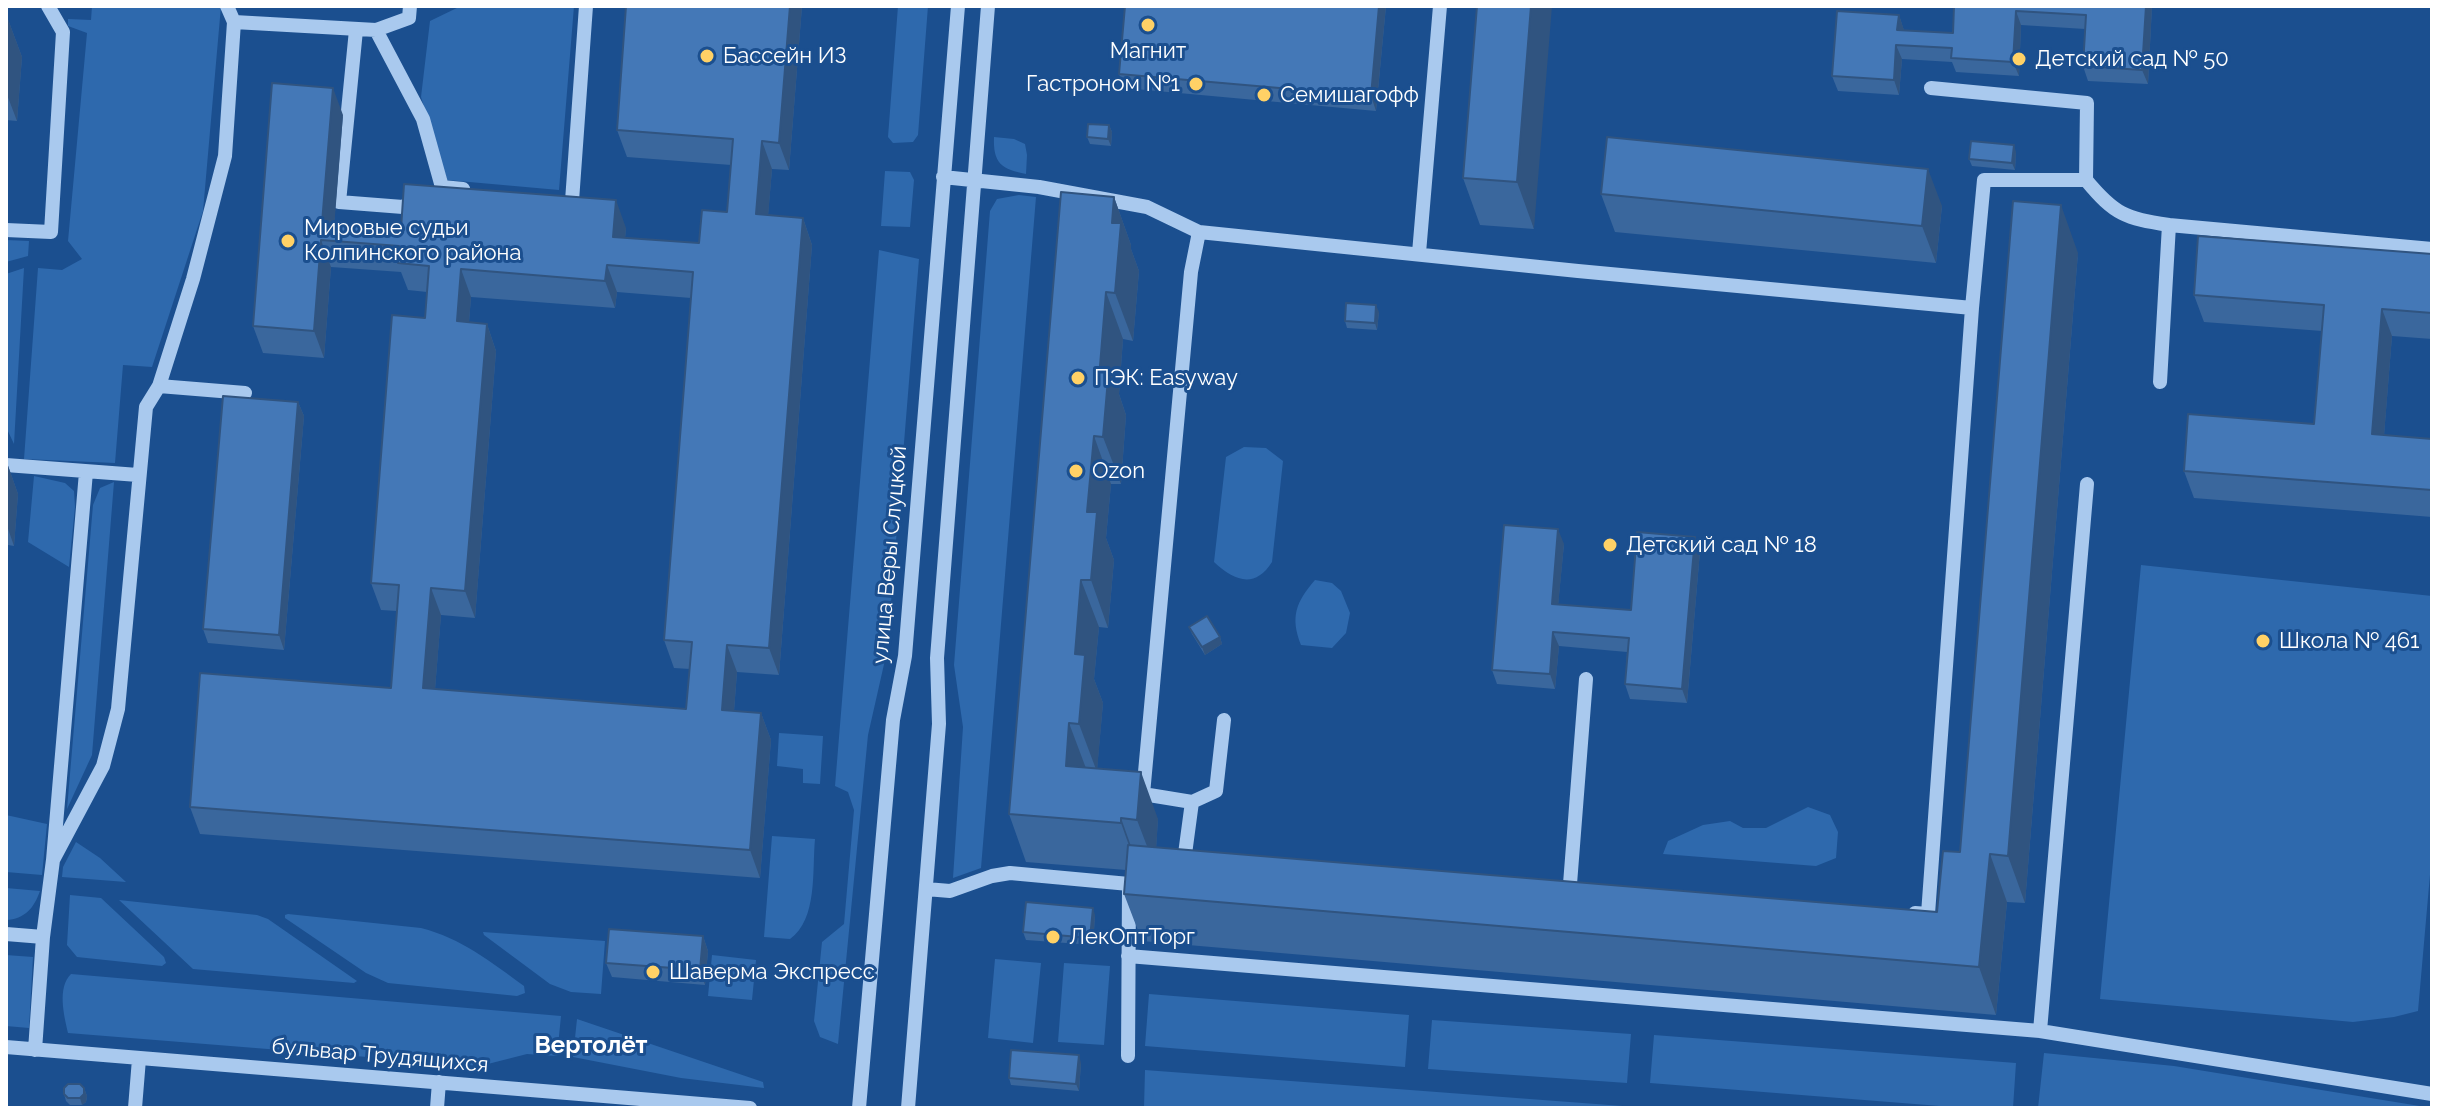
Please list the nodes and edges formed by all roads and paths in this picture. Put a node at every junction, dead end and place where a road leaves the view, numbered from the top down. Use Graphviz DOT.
graph roads {
  1 [pos="48,6"];
  2 [pos="227,6"];
  3 [pos="410,6"];
  4 [pos="586,6"];
  5 [pos="958,6"];
  6 [pos="988,6"];
  7 [pos="1440,6"];
  8 [pos="234,22"];
  9 [pos="356,30"];
  10 [pos="376,30"];
  11 [pos="1931,88"];
  12 [pos="943,177"];
  13 [pos="973,180"];
  14 [pos="2086,180"];
  15 [pos="442,187"];
  16 [pos="485,192"];
  17 [pos="572,201"];
  18 [pos="2169,225"];
  19 [pos="6,230"];
  20 [pos="1199,232"];
  21 [pos="2432,249"];
  22 [pos="1419,253"];
  23 [pos="1972,308"];
  24 [pos="2160,382"];
  25 [pos="159,386"];
  26 [pos="245,393"];
  27 [pos="6,465"];
  28 [pos="86,472"];
  29 [pos="138,475"];
  30 [pos="2087,484"];
  31 [pos="1586,679"];
  32 [pos="1224,720"];
  33 [pos="1192,802"];
  34 [pos="1187,857"];
  35 [pos="53,860"];
  36 [pos="1161,875"];
  37 [pos="1129,884"];
  38 [pos="1586,885"];
  39 [pos="926,889"];
  40 [pos="1897,912"];
  41 [pos="6,934"];
  42 [pos="43,937"];
  43 [pos="1128,956"];
  44 [pos="2040,1031"];
  45 [pos="6,1047"];
  46 [pos="35,1050"];
  47 [pos="1128,1056"];
  48 [pos="139,1059"];
  49 [pos="439,1082"];
  50 [pos="2432,1094"];
  51 [pos="135,1108"];
  52 [pos="437,1108"];
  53 [pos="750,1108"];
  54 [pos="859,1108"];
  55 [pos="908,1108"];
  1 -- 19 [label="street"];
  2 -- 8 [label="street"];
  3 -- 10 [label="street"];
  4 -- 17 [label="street"];
  5 -- 12 [label="street, улица Веры Слуцкой"];
  6 -- 13 [label="street"];
  7 -- 22 [label="street"];
  8 -- 9 [label="street"];
  8 -- 25 [label="street"];
  9 -- 10 [label="street"];
  9 -- 15 [label="street"];
  10 -- 15 [label="street"];
  11 -- 14 [label="street"];
  12 -- 13 [label="street"];
  12 -- 54 [label="street, улица Веры Слуцкой"];
  13 -- 20 [label="street"];
  13 -- 39 [label="street"];
  14 -- 18 [label="street"];
  14 -- 23 [label="street"];
  15 -- 16 [label="street"];
  18 -- 21 [label="street"];
  18 -- 24 [label="street"];
  20 -- 22 [label="street"];
  20 -- 33 [label="street"];
  22 -- 23 [label="street"];
  23 -- 40 [label="street"];
  25 -- 26 [label="street"];
  25 -- 29 [label="street"];
  27 -- 28 [label="street"];
  28 -- 29 [label="street"];
  28 -- 35 [label="street"];
  29 -- 35 [label="street"];
  30 -- 44 [label="street"];
  31 -- 38 [label="street"];
  32 -- 33 [label="street"];
  33 -- 34 [label="street"];
  35 -- 42 [label="street"];
  36 -- 37 [label="street"];
  37 -- 39 [label="street"];
  37 -- 43 [label="street"];
  39 -- 55 [label="street"];
  41 -- 42 [label="street"];
  42 -- 46 [label="street"];
  43 -- 44 [label="street"];
  43 -- 47 [label="street"];
  44 -- 50 [label="street"];
  45 -- 46 [label="street, бульвар Трудящихся"];
  46 -- 48 [label="street, бульвар Трудящихся"];
  48 -- 49 [label="street, бульвар Трудящихся"];
  48 -- 51 [label="street"];
  49 -- 52 [label="street"];
  49 -- 53 [label="street, бульвар Трудящихся"];
}
